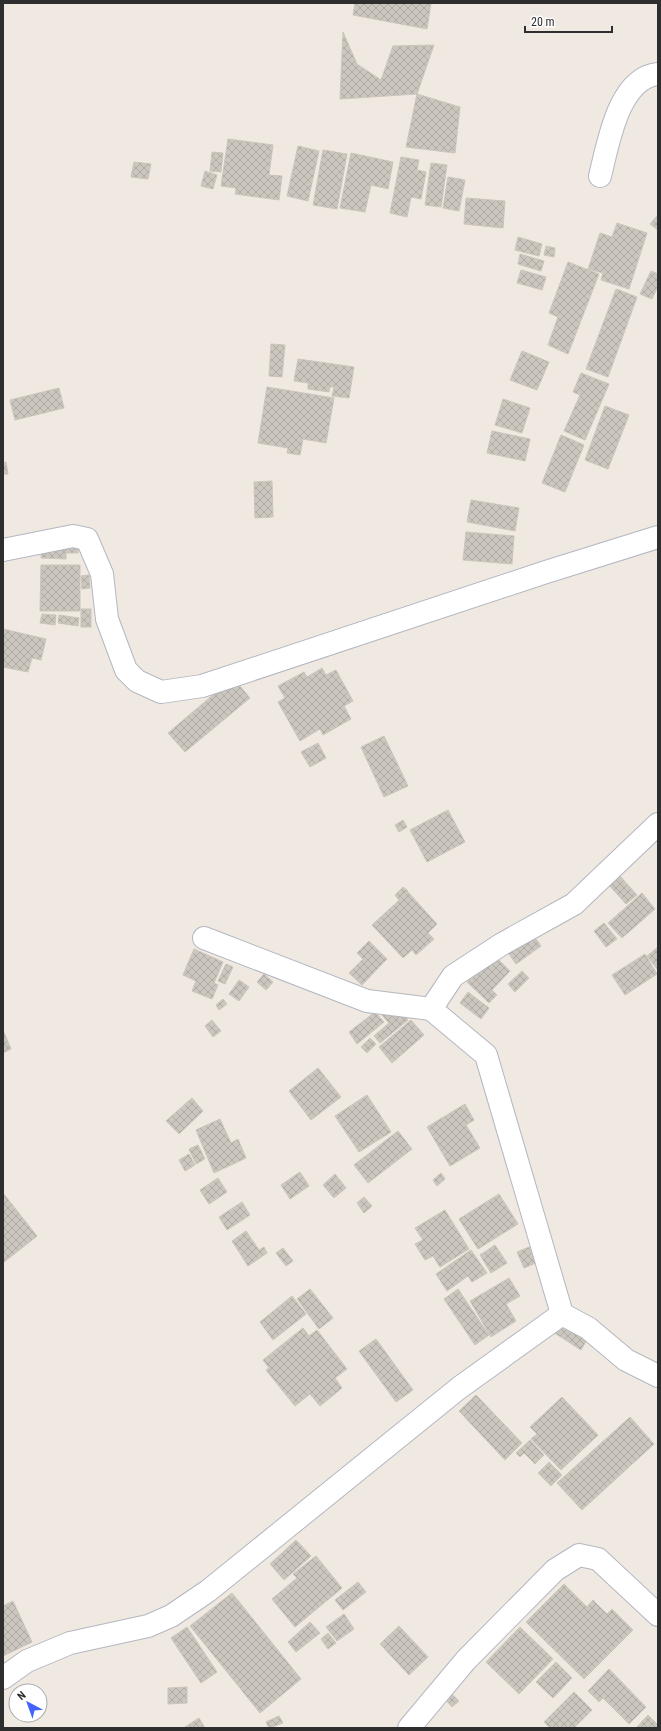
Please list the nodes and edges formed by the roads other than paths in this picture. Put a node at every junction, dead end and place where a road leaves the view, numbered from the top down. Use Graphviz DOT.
graph roads {
  1 [pos="658,74"];
  2 [pos="600,176"];
  3 [pos="658,537"];
  4 [pos="3,550"];
  5 [pos="658,824"];
  6 [pos="204,938"];
  7 [pos="431,1008"];
  8 [pos="562,1314"];
  9 [pos="658,1376"];
  10 [pos="658,1615"];
  11 [pos="3,1678"];
  12 [pos="409,1728"];
  1 -- 2 [label="street"];
  3 -- 4 [label="street"];
  5 -- 7 [label="street"];
  6 -- 7 [label="street"];
  7 -- 8 [label="street"];
  8 -- 9 [label="street"];
  8 -- 11 [label="street"];
  10 -- 12 [label="street"];
}
